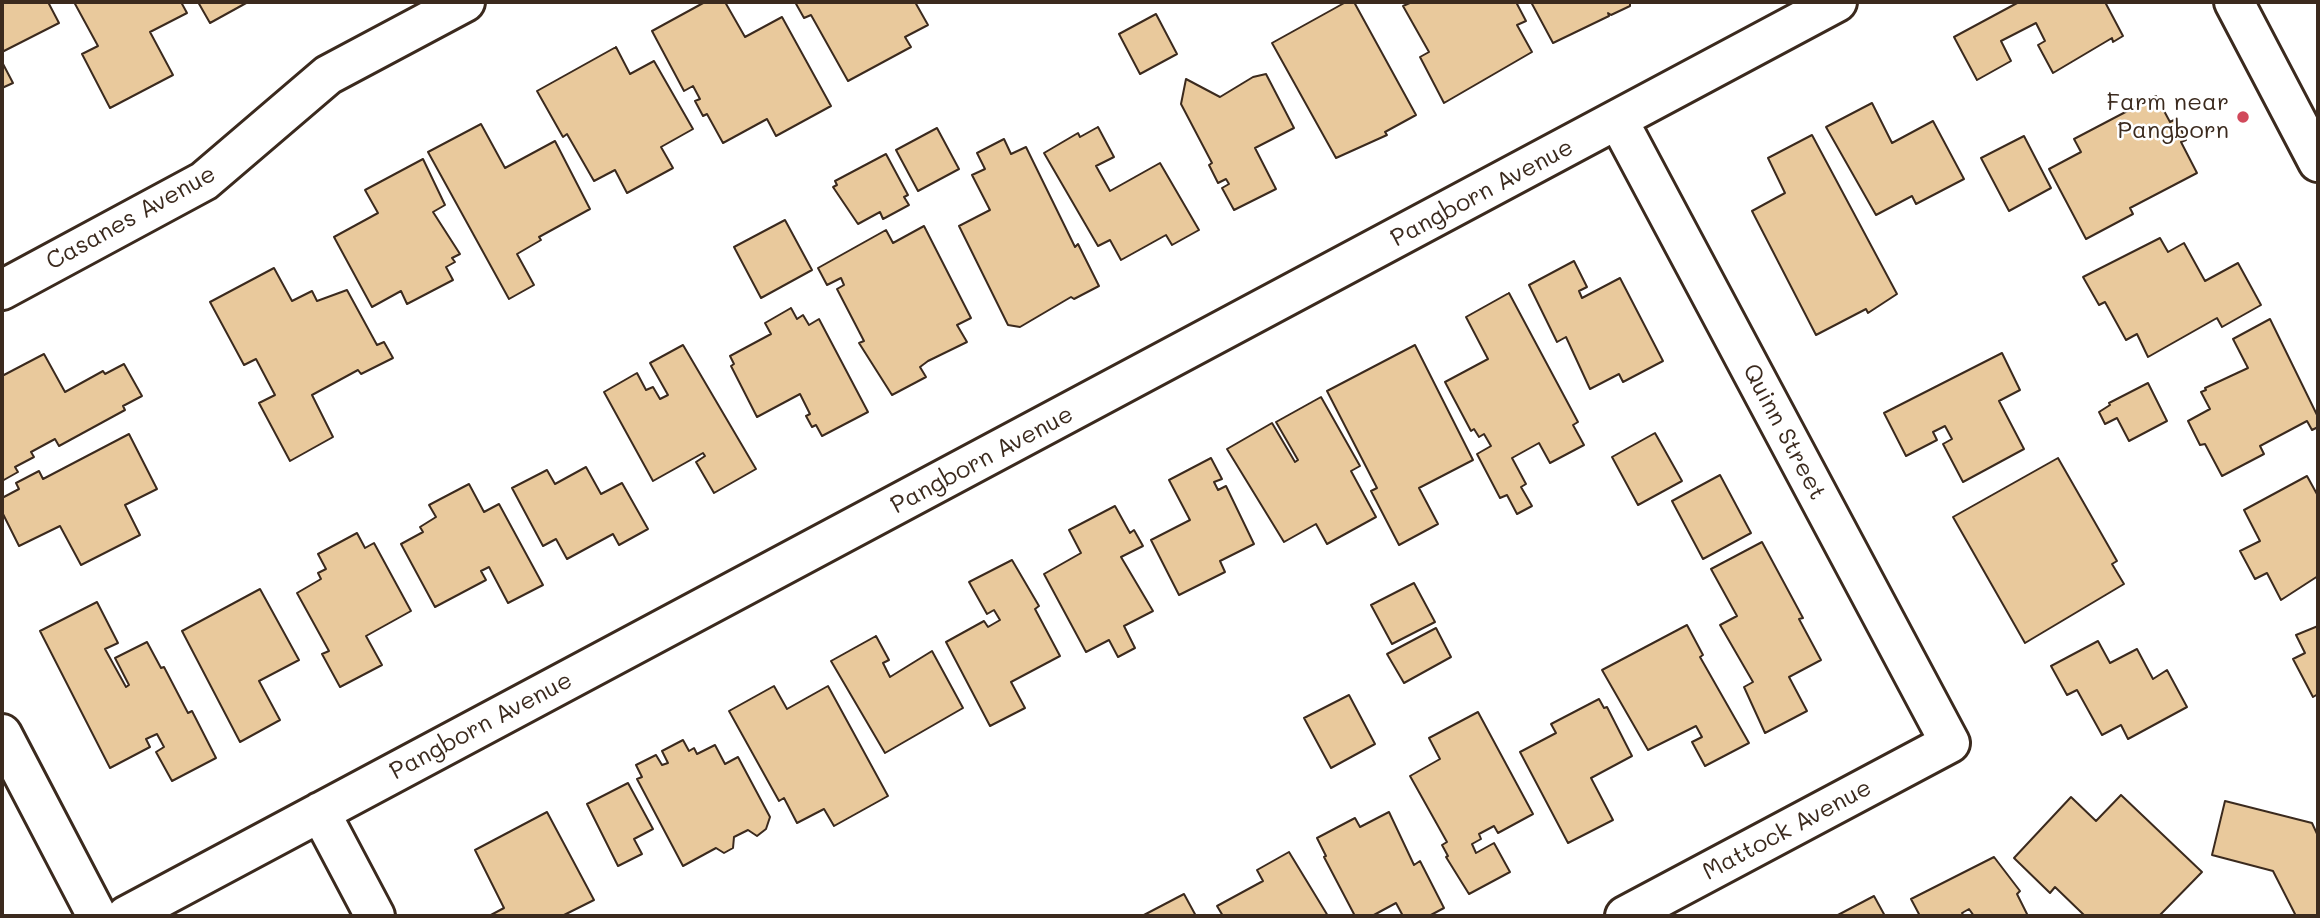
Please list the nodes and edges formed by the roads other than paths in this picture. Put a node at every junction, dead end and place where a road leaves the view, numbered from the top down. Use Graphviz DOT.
graph roads {
  1 [pos="465,2"];
  2 [pos="1837,2"];
  3 [pos="2234,2"];
  4 [pos="1618,121"];
  5 [pos="2318,162"];
  6 [pos="2,289"];
  7 [pos="2,734"];
  8 [pos="1950,743"];
  9 [pos="320,812"];
  10 [pos="97,916"];
  11 [pos="126,916"];
  12 [pos="375,916"];
  13 [pos="1625,916"];
  1 -- 6 [label="street, Casanes Avenue"];
  2 -- 4 [label="street, Pangborn Avenue"];
  3 -- 5 [label="street"];
  4 -- 8 [label="street, Quinn Street"];
  4 -- 9 [label="street, Pangborn Avenue"];
  7 -- 10 [label="street"];
  8 -- 13 [label="street, Mattock Avenue"];
  9 -- 11 [label="street, Pangborn Avenue"];
  9 -- 12 [label="street"];
}
